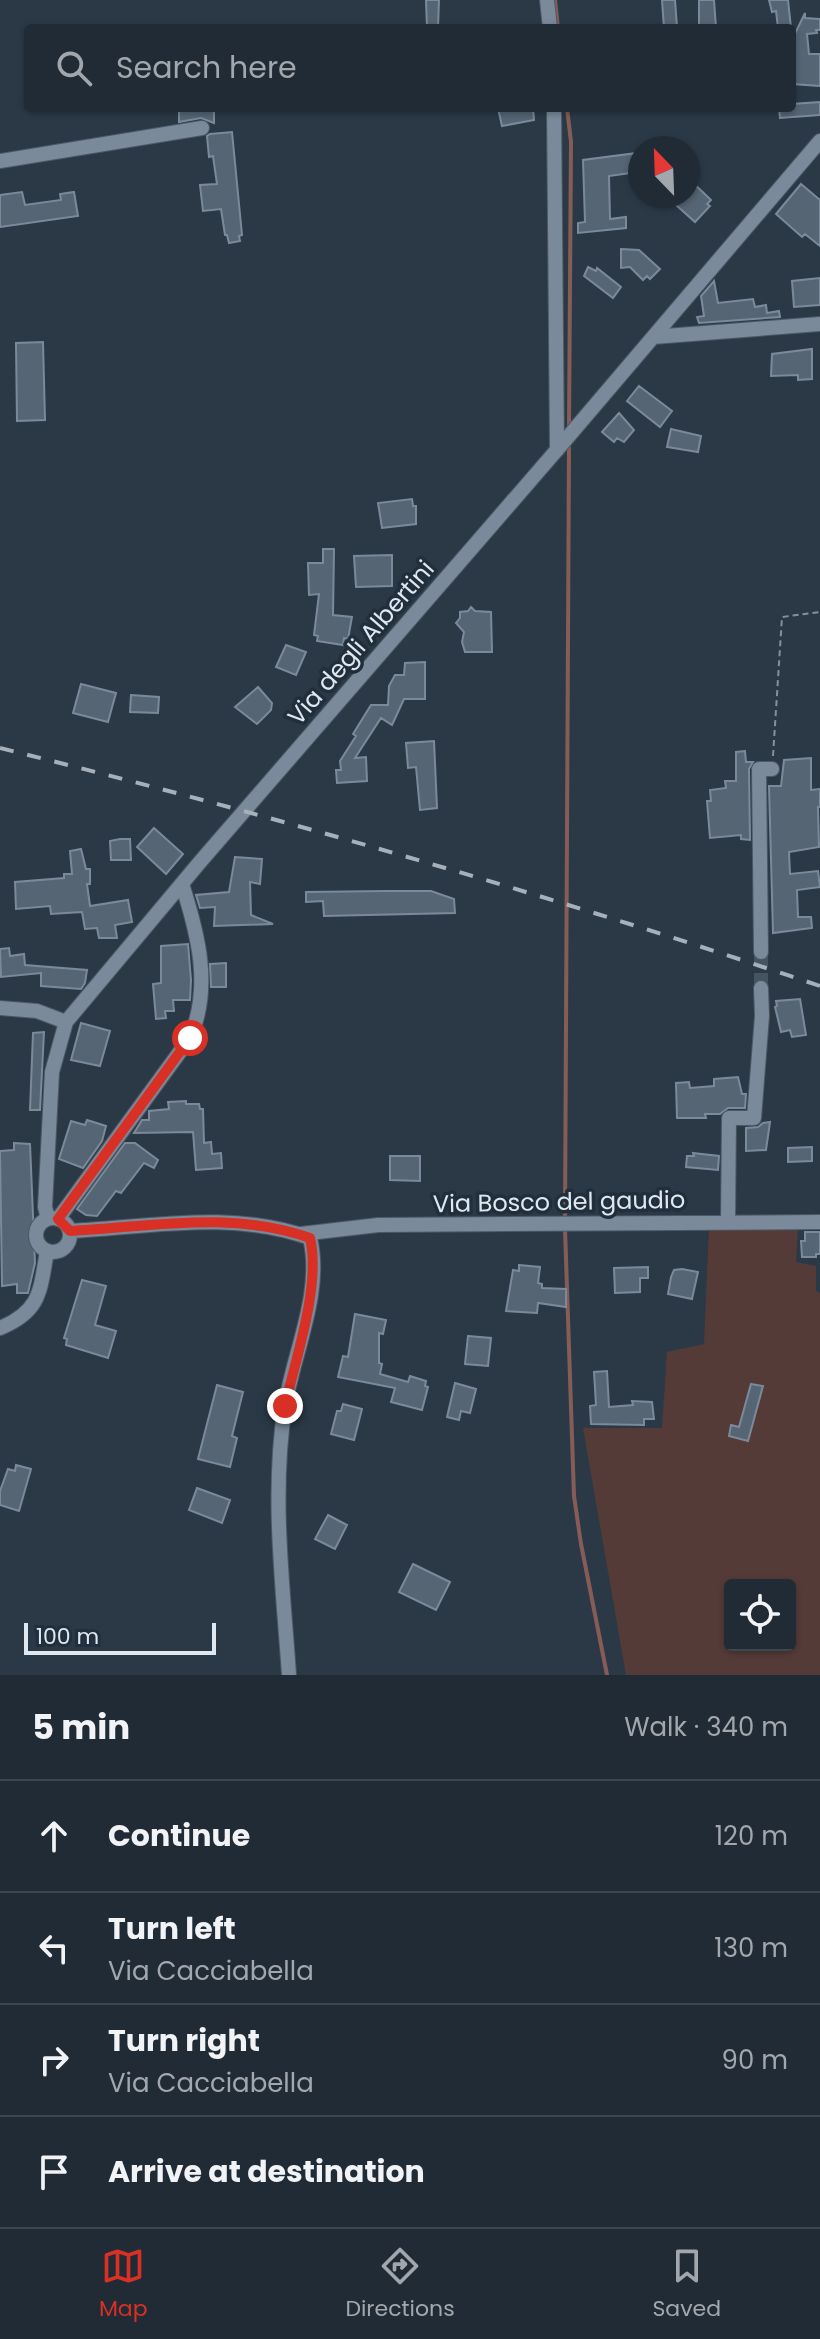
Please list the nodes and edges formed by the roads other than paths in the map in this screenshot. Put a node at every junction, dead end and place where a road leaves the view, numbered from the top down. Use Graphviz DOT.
graph roads {
  1 [pos="547,0"];
  2 [pos="550,24"];
  3 [pos="554,112"];
  4 [pos="202,128"];
  5 [pos="820,141"];
  6 [pos="0,161"];
  7 [pos="820,324"];
  8 [pos="653,337"];
  9 [pos="565,441"];
  10 [pos="772,769"];
  11 [pos="182,884"];
  12 [pos="761,952"];
  13 [pos="761,988"];
  14 [pos="0,1008"];
  15 [pos="66,1022"];
  16 [pos="53,1219"];
  17 [pos="728,1222"];
  18 [pos="820,1222"];
  19 [pos="70,1231"];
  20 [pos="299,1234"];
  21 [pos="47,1251"];
  22 [pos="0,1328"];
  23 [pos="289,1675"];
  1 -- 2 [label="street"];
  3 -- 9 [label="street"];
  4 -- 6 [label="street"];
  5 -- 8 [label="street, Via degli Albertini"];
  7 -- 8 [label="street"];
  8 -- 9 [label="street, Via degli Albertini"];
  9 -- 11 [label="street, Via degli Albertini"];
  10 -- 12 [label="street"];
  11 -- 15 [label="street, Via degli Albertini"];
  11 -- 16 [label="street"];
  13 -- 17 [label="street"];
  14 -- 15 [label="street"];
  15 -- 16 [label="street, Via degli Albertini"];
  16 -- 19 [label="street"];
  16 -- 21 [label="street"];
  17 -- 18 [label="street, Via Bosco del gaudio"];
  17 -- 20 [label="street, Via Bosco del gaudio"];
  19 -- 20 [label="street, Via Bosco del gaudio"];
  19 -- 21 [label="street"];
  20 -- 23 [label="street"];
  21 -- 22 [label="street"];
}
